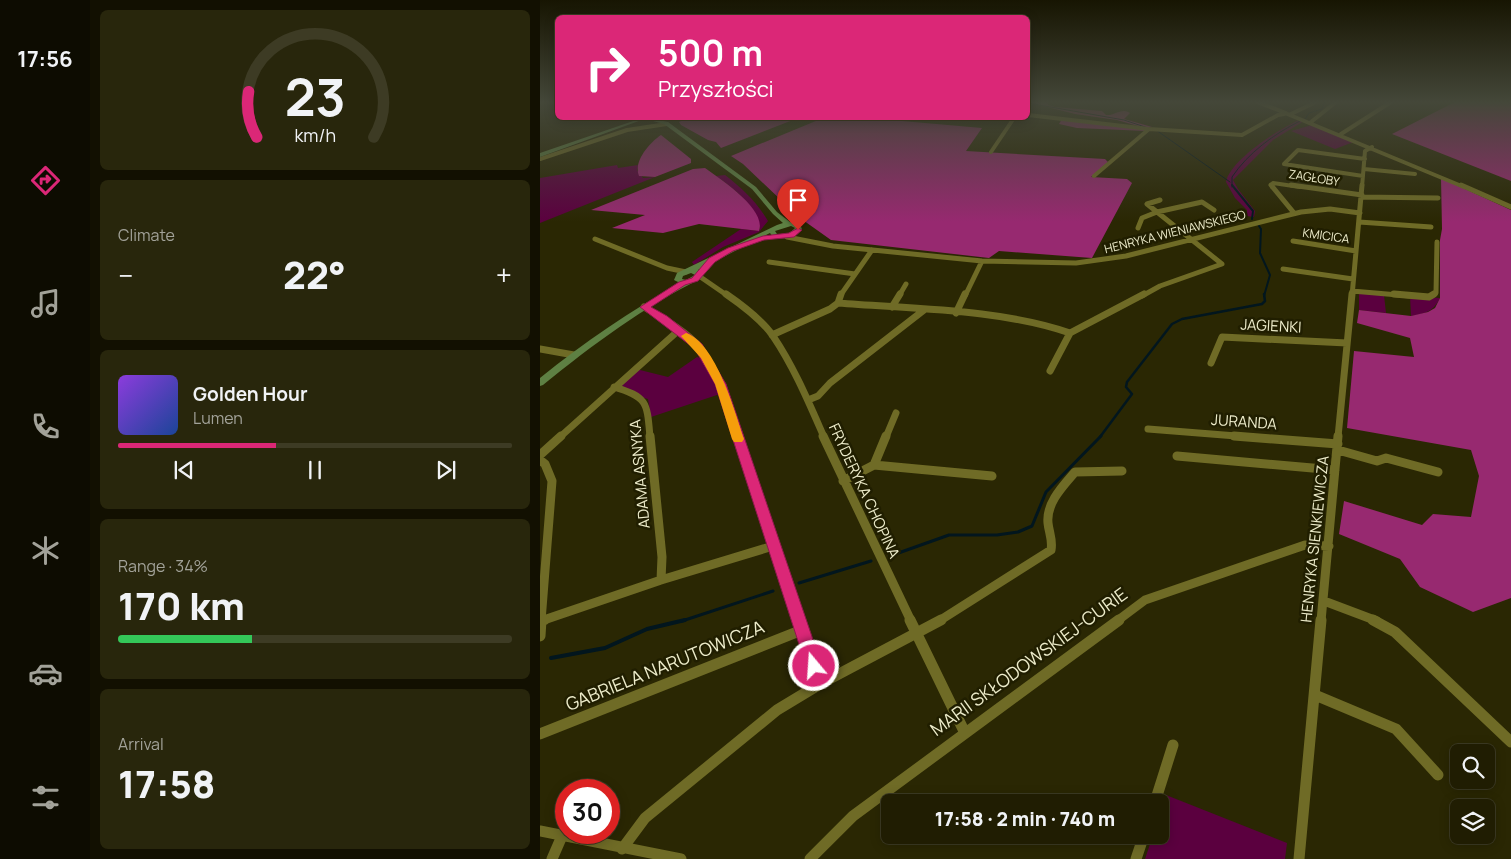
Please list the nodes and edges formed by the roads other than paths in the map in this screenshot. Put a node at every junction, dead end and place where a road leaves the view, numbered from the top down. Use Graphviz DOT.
graph roads {
  1 [pos="578,142"];
  2 [pos="591,142"];
  3 [pos="694,142"];
  4 [pos="998,142"];
  5 [pos="1134,142"];
  6 [pos="1362,142"];
  7 [pos="1372,146"];
  8 [pos="991,152"];
  9 [pos="540,155"];
  10 [pos="540,159"];
  11 [pos="1365,159"];
  12 [pos="1364,173"];
  13 [pos="1415,174"];
  14 [pos="1094,176"];
  15 [pos="1361,196"];
  16 [pos="1438,198"];
  17 [pos="1160,200"];
  18 [pos="1511,206"];
  19 [pos="1214,210"];
  20 [pos="1157,212"];
  21 [pos="775,213"];
  22 [pos="1294,214"];
  23 [pos="1360,218"];
  24 [pos="788,224"];
  25 [pos="1431,227"];
  26 [pos="1138,228"];
  27 [pos="774,232"];
  28 [pos="797,232"];
  29 [pos="787,237"];
  30 [pos="595,239"];
  31 [pos="1192,239"];
  32 [pos="814,242"];
  33 [pos="1292,242"];
  34 [pos="1437,242"];
  35 [pos="872,250"];
  36 [pos="1356,251"];
  37 [pos="712,260"];
  38 [pos="982,261"];
  39 [pos="769,262"];
  40 [pos="667,268"];
  41 [pos="1283,269"];
  42 [pos="688,272"];
  43 [pos="855,274"];
  44 [pos="678,278"];
  45 [pos="694,278"];
  46 [pos="1353,280"];
  47 [pos="906,284"];
  48 [pos="1352,291"];
  49 [pos="661,295"];
  50 [pos="838,303"];
  51 [pos="644,307"];
  52 [pos="892,307"];
  53 [pos="924,310"];
  54 [pos="956,313"];
  55 [pos="679,330"];
  56 [pos="1070,333"];
  57 [pos="772,335"];
  58 [pos="1347,343"];
  59 [pos="540,349"];
  60 [pos="574,355"];
  61 [pos="1211,362"];
  62 [pos="1050,371"];
  63 [pos="540,383"];
  64 [pos="614,387"];
  65 [pos="808,400"];
  66 [pos="896,413"];
  67 [pos="1148,429"];
  68 [pos="1338,447"];
  69 [pos="540,455"];
  70 [pos="1178,456"];
  71 [pos="540,460"];
  72 [pos="874,465"];
  73 [pos="1335,470"];
  74 [pos="1122,471"];
  75 [pos="1438,472"];
  76 [pos="992,476"];
  77 [pos="843,481"];
  78 [pos="773,546"];
  79 [pos="1329,546"];
  80 [pos="661,580"];
  81 [pos="1324,601"];
  82 [pos="541,620"];
  83 [pos="802,630"];
  84 [pos="915,631"];
  85 [pos="540,636"];
  86 [pos="820,684"];
  87 [pos="1315,695"];
  88 [pos="964,731"];
  89 [pos="540,734"];
  90 [pos="1511,742"];
  91 [pos="1173,745"];
  92 [pos="1438,775"];
  93 [pos="1158,794"];
  94 [pos="540,831"];
  95 [pos="555,834"];
  96 [pos="559,844"];
  97 [pos="602,844"];
  98 [pos="1141,844"];
  99 [pos="622,848"];
  100 [pos="552,859"];
  101 [pos="681,859"];
  102 [pos="810,859"];
  103 [pos="1136,859"];
  104 [pos="1299,859"];
  1 -- 9 [label="street"];
  2 -- 10 [label="street"];
  3 -- 21 [label="street"];
  4 -- 8 [label="street"];
  5 -- 14 [label="street"];
  6 -- 7 [label="street"];
  7 -- 11 [label="street, HENRYKA SIENKIEWICZA"];
  7 -- 18 [label="street"];
  11 -- 12 [label="street, HENRYKA SIENKIEWICZA"];
  11 -- 12 [label="street"];
  12 -- 13 [label="street"];
  12 -- 15 [label="street, HENRYKA SIENKIEWICZA"];
  15 -- 16 [label="street"];
  15 -- 22 [label="street, ZAGŁOBY"];
  15 -- 23 [label="street, HENRYKA SIENKIEWICZA"];
  17 -- 20 [label="street"];
  19 -- 20 [label="street"];
  20 -- 26 [label="street"];
  20 -- 31 [label="street"];
  21 -- 24 [label="street"];
  21 -- 27 [label="street"];
  22 -- 23 [label="street, HENRYKA WIENIAWSKIEGO"];
  22 -- 31 [label="street, HENRYKA WIENIAWSKIEGO"];
  23 -- 25 [label="street"];
  23 -- 36 [label="street, HENRYKA SIENKIEWICZA"];
  24 -- 27 [label="street"];
  24 -- 28 [label="street"];
  27 -- 29 [label="street"];
  27 -- 37 [label="street"];
  28 -- 29 [label="street"];
  28 -- 32 [label="street, HENRYKA WIENIAWSKIEGO"];
  29 -- 32 [label="street, HENRYKA WIENIAWSKIEGO"];
  30 -- 40 [label="street"];
  31 -- 38 [label="street, HENRYKA WIENIAWSKIEGO"];
  31 -- 56 [label="street"];
  32 -- 35 [label="street, HENRYKA WIENIAWSKIEGO"];
  33 -- 36 [label="street, KMICICA"];
  34 -- 48 [label="street"];
  35 -- 38 [label="street, HENRYKA WIENIAWSKIEGO"];
  35 -- 43 [label="street"];
  36 -- 46 [label="street, HENRYKA SIENKIEWICZA"];
  37 -- 42 [label="street"];
  37 -- 45 [label="street"];
  38 -- 54 [label="street"];
  39 -- 43 [label="street"];
  40 -- 42 [label="street"];
  40 -- 44 [label="street"];
  41 -- 46 [label="street"];
  42 -- 44 [label="street"];
  42 -- 45 [label="street"];
  43 -- 50 [label="street"];
  44 -- 45 [label="street"];
  44 -- 49 [label="street"];
  45 -- 49 [label="street"];
  45 -- 57 [label="street, FRYDERYKA CHOPINA"];
  46 -- 48 [label="street, HENRYKA SIENKIEWICZA"];
  47 -- 52 [label="street"];
  48 -- 58 [label="street, HENRYKA SIENKIEWICZA"];
  49 -- 51 [label="street"];
  50 -- 52 [label="street"];
  50 -- 57 [label="street"];
  51 -- 55 [label="street"];
  51 -- 60 [label="street"];
  52 -- 53 [label="street"];
  53 -- 54 [label="street"];
  53 -- 65 [label="street"];
  54 -- 56 [label="street"];
  55 -- 64 [label="street"];
  55 -- 78 [label="street"];
  56 -- 62 [label="street"];
  57 -- 65 [label="street, FRYDERYKA CHOPINA"];
  58 -- 61 [label="street, JAGIENKI"];
  58 -- 68 [label="street, HENRYKA SIENKIEWICZA"];
  59 -- 60 [label="street"];
  60 -- 63 [label="street"];
  64 -- 69 [label="street"];
  64 -- 80 [label="street, ADAMA ASNYKA"];
  65 -- 77 [label="street, FRYDERYKA CHOPINA"];
  66 -- 72 [label="street"];
  67 -- 68 [label="street, JURANDA"];
  68 -- 73 [label="street, HENRYKA SIENKIEWICZA"];
  68 -- 75 [label="street, JURANDA"];
  70 -- 73 [label="street"];
  71 -- 82 [label="street"];
  72 -- 76 [label="street"];
  72 -- 77 [label="street"];
  73 -- 79 [label="street, HENRYKA SIENKIEWICZA"];
  74 -- 84 [label="street"];
  77 -- 84 [label="street, FRYDERYKA CHOPINA"];
  78 -- 80 [label="street"];
  78 -- 83 [label="street"];
  79 -- 81 [label="street, HENRYKA SIENKIEWICZA"];
  79 -- 88 [label="street, MARII SKŁODOWSKIEJ-CURIE"];
  80 -- 82 [label="street"];
  81 -- 87 [label="street, HENRYKA SIENKIEWICZA"];
  81 -- 90 [label="street"];
  82 -- 85 [label="street"];
  83 -- 86 [label="street"];
  83 -- 89 [label="street, GABRIELA NARUTOWICZA"];
  84 -- 86 [label="street"];
  84 -- 88 [label="street, FRYDERYKA CHOPINA"];
  86 -- 99 [label="street"];
  87 -- 92 [label="street"];
  87 -- 104 [label="street, HENRYKA SIENKIEWICZA"];
  88 -- 102 [label="street, MARII SKŁODOWSKIEJ-CURIE"];
  91 -- 93 [label="street"];
  94 -- 95 [label="street"];
  96 -- 100 [label="street"];
  97 -- 99 [label="street"];
  98 -- 103 [label="street"];
  99 -- 101 [label="street"];
}
